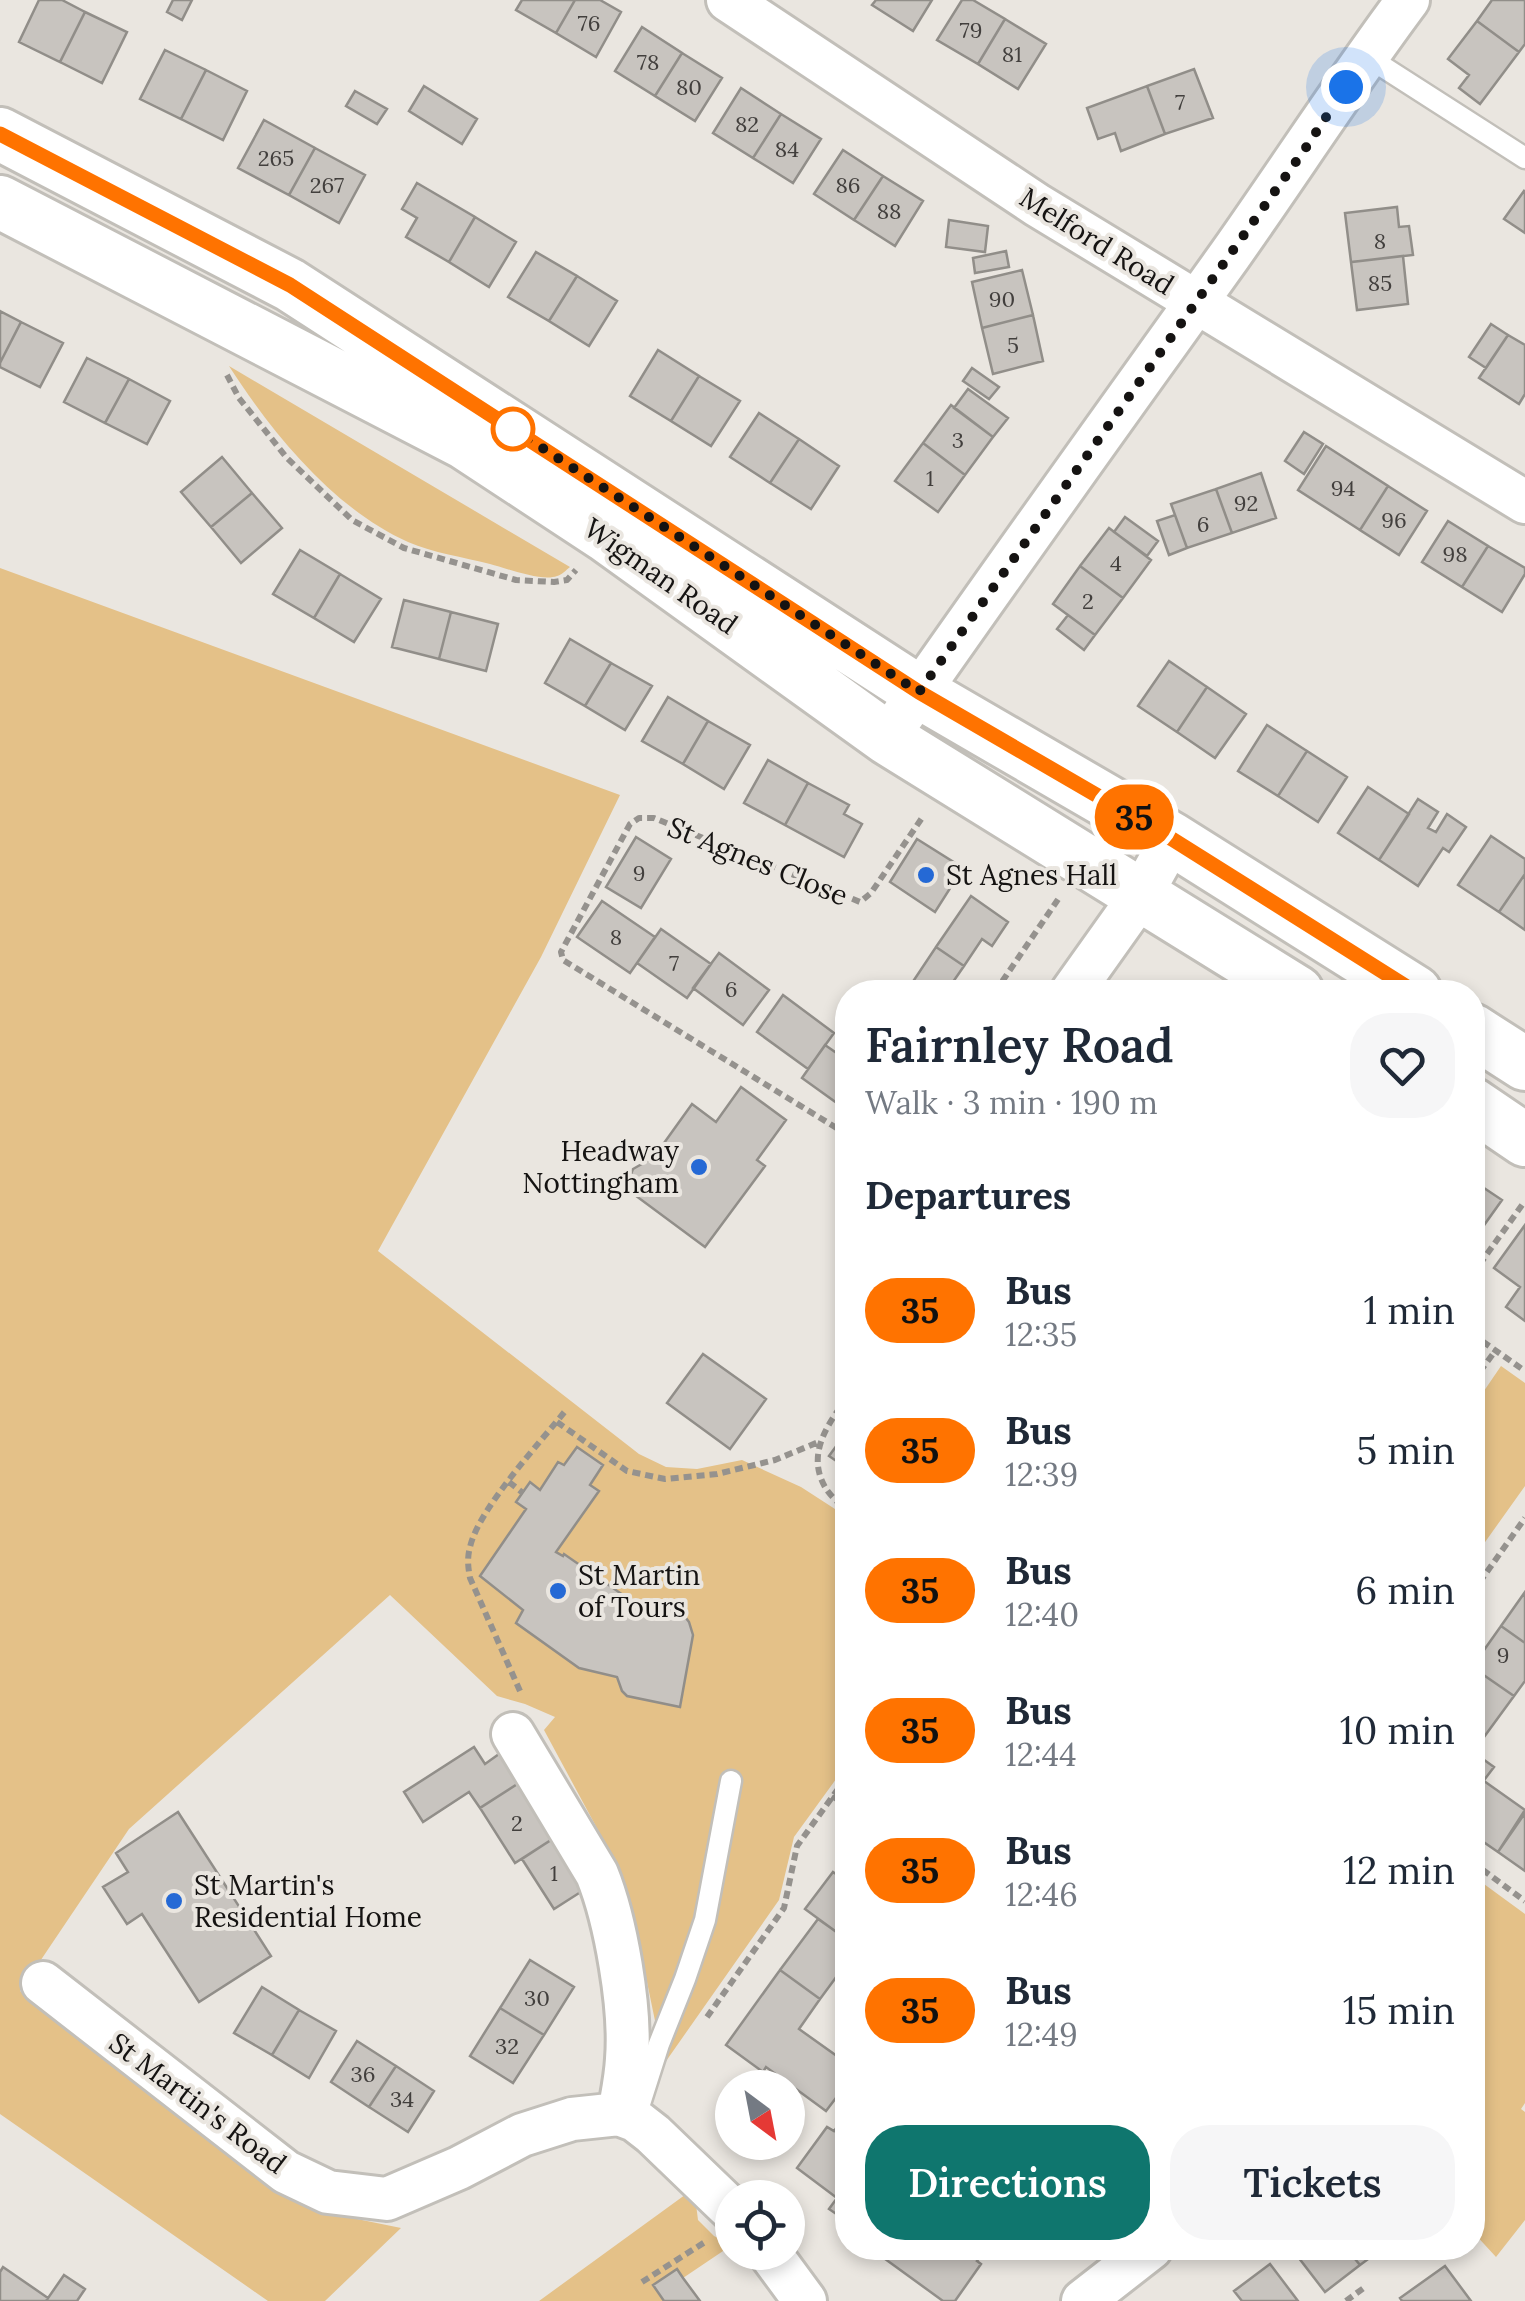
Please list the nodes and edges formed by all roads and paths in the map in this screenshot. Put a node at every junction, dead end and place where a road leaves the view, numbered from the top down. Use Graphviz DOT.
graph roads {
  1 [pos="728,0"];
  2 [pos="1408,0"];
  3 [pos="1366,56"];
  4 [pos="0,134"];
  5 [pos="1525,158"];
  6 [pos="0,202"];
  7 [pos="1196,302"];
  8 [pos="227,321"];
  9 [pos="1525,502"];
  10 [pos="606,535"];
  11 [pos="919,692"];
  12 [pos="887,738"];
  13 [pos="950,777"];
  14 [pos="1172,839"];
  15 [pos="1084,860"];
  16 [pos="1141,895"];
  17 [pos="1003,980"];
  18 [pos="1081,980"];
  19 [pos="1278,980"];
  20 [pos="1396,980"];
  21 [pos="1485,1038"];
  22 [pos="1525,1064"];
  23 [pos="1485,1113"];
  24 [pos="835,1127"];
  25 [pos="1525,1140"];
  26 [pos="1525,1202"];
  27 [pos="1485,1258"];
  28 [pos="1485,1343"];
  29 [pos="1496,1350"];
  30 [pos="1485,1365"];
  31 [pos="1525,1371"];
  32 [pos="566,1410"];
  33 [pos="835,1414"];
  34 [pos="557,1422"];
  35 [pos="821,1441"];
  36 [pos="508,1482"];
  37 [pos="523,1492"];
  38 [pos="835,1499"];
  39 [pos="1525,1518"];
  40 [pos="1485,1575"];
  41 [pos="513,1734"];
  42 [pos="731,1780"];
  43 [pos="835,1792"];
  44 [pos="832,1796"];
  45 [pos="835,1798"];
  46 [pos="1485,1872"];
  47 [pos="1525,1901"];
  48 [pos="42,1983"];
  49 [pos="704,2022"];
  50 [pos="627,2117"];
  51 [pos="715,2213"];
  52 [pos="715,2229"];
  53 [pos="1136,2260"];
  54 [pos="780,2270"];
  55 [pos="642,2282"];
  56 [pos="1365,2287"];
  57 [pos="799,2299"];
  58 [pos="1083,2301"];
  59 [pos="1346,2301"];
  1 -- 7 [label="street, Melford Road"];
  2 -- 3 [label="street"];
  3 -- 5 [label="lane"];
  3 -- 7 [label="street"];
  4 -- 11 [label="street, Wigman Road"];
  6 -- 8 [label="street, Wigman Road"];
  7 -- 9 [label="street, Melford Road"];
  7 -- 11 [label="street"];
  8 -- 10 [label="street, Wigman Road"];
  8 -- 10 [label="path"];
  10 -- 12 [label="street, Wigman Road"];
  11 -- 12 [label="street"];
  11 -- 14 [label="street, Wigman Road"];
  12 -- 13 [label="street, Wigman Road"];
  13 -- 15 [label="street, Wigman Road"];
  13 -- 24 [label="path, St Agnes Close"];
  14 -- 16 [label="street"];
  14 -- 20 [label="street, Wigman Road"];
  15 -- 16 [label="street, Wigman Road"];
  15 -- 17 [label="path"];
  16 -- 18 [label="street"];
  16 -- 19 [label="street, Wigman Road"];
  21 -- 22 [label="street"];
  23 -- 25 [label="street"];
  26 -- 27 [label="path"];
  28 -- 29 [label="path"];
  29 -- 30 [label="path"];
  29 -- 31 [label="path"];
  32 -- 34 [label="path"];
  33 -- 35 [label="path"];
  34 -- 35 [label="path"];
  34 -- 36 [label="path"];
  35 -- 38 [label="path"];
  36 -- 37 [label="path"];
  36 -- 41 [label="path"];
  39 -- 40 [label="path"];
  41 -- 50 [label="street"];
  42 -- 50 [label="lane"];
  43 -- 44 [label="path"];
  44 -- 45 [label="path"];
  44 -- 49 [label="path"];
  46 -- 47 [label="path"];
  48 -- 50 [label="street, St Martin's Road"];
  50 -- 51 [label="street"];
  52 -- 55 [label="path"];
  53 -- 58 [label="street"];
  54 -- 57 [label="street"];
  56 -- 59 [label="path"];
}
